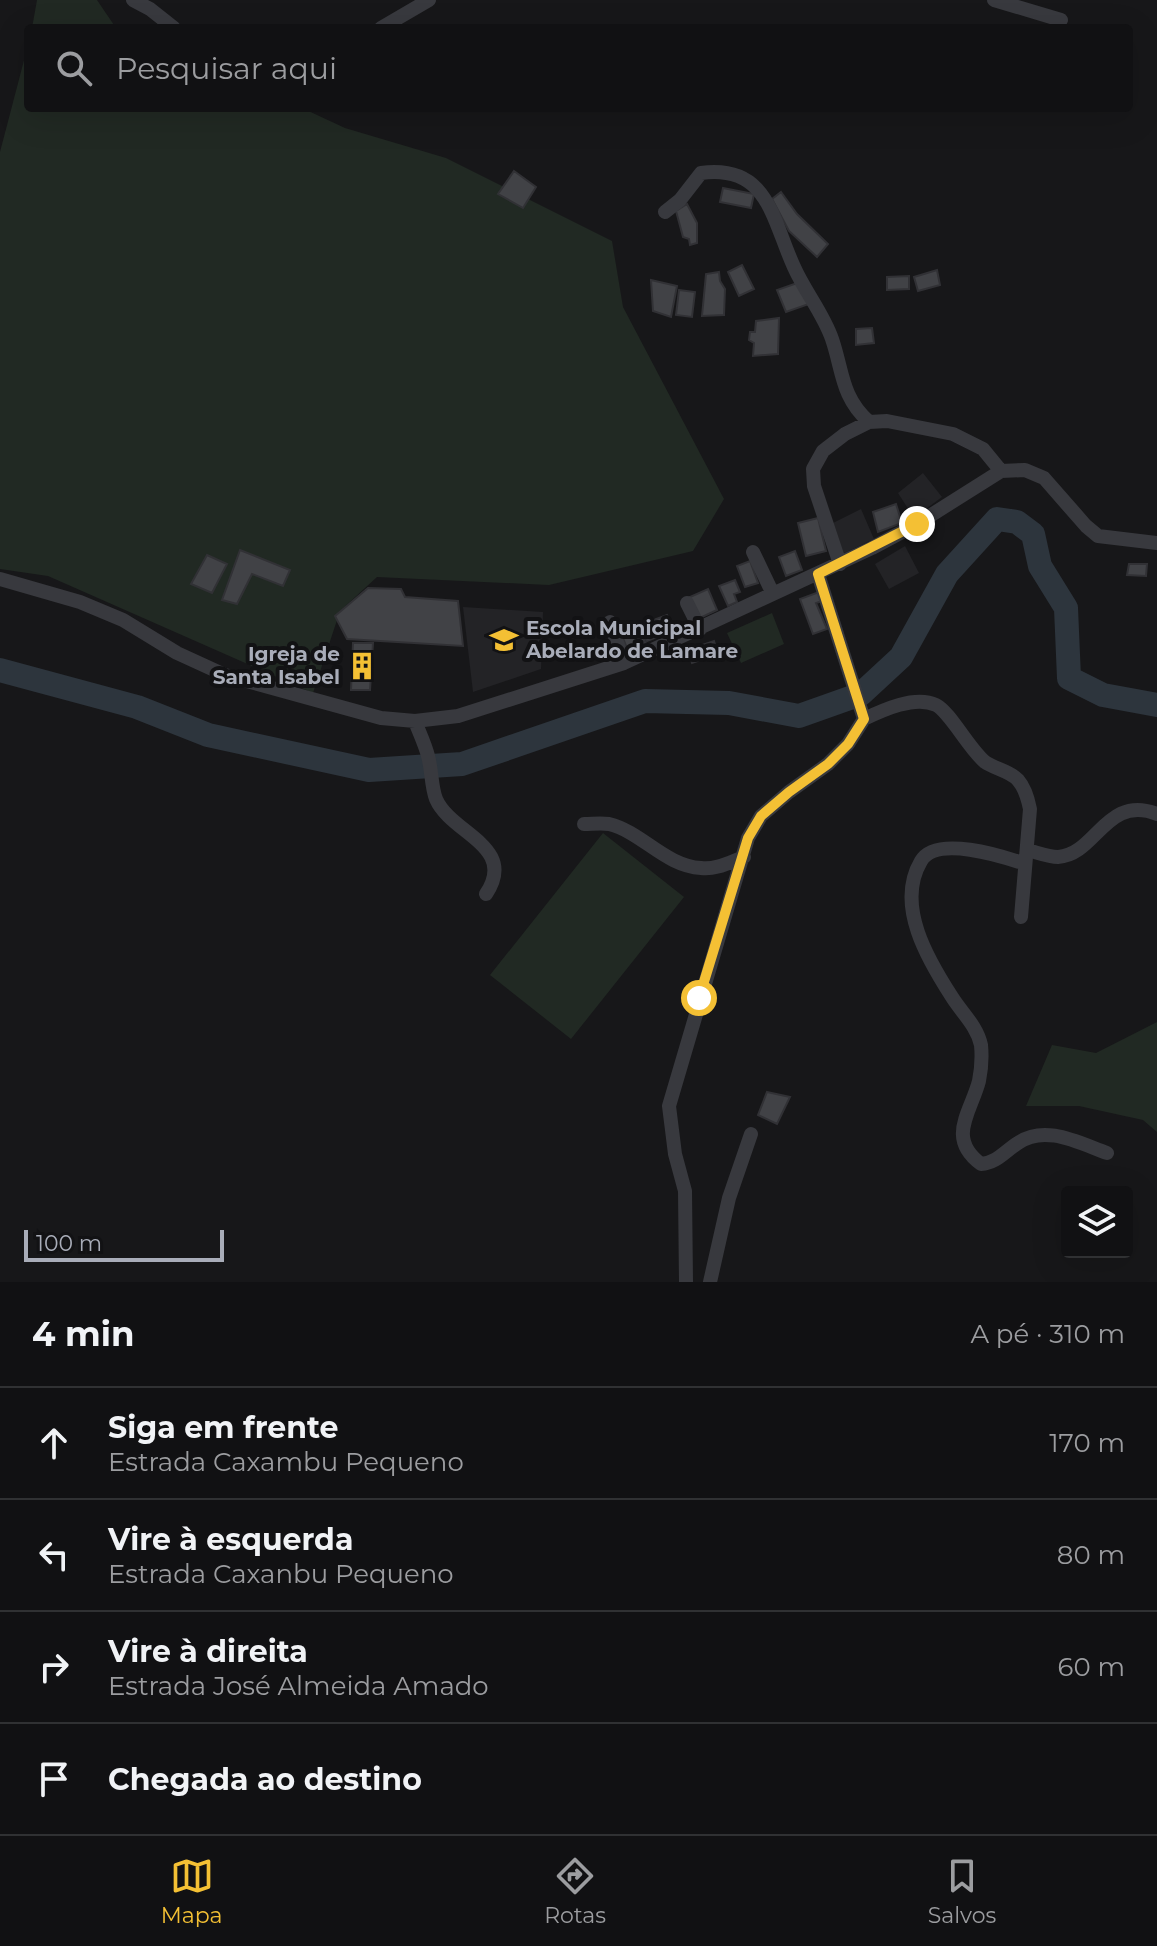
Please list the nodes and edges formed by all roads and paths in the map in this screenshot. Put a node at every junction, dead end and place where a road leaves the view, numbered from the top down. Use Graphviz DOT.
graph roads {
  1 [pos="133,0"];
  2 [pos="429,0"];
  3 [pos="994,0"];
  4 [pos="1061,20"];
  5 [pos="169,24"];
  6 [pos="390,24"];
  7 [pos="665,212"];
  8 [pos="869,422"];
  9 [pos="1001,471"];
  10 [pos="1157,543"];
  11 [pos="753,552"];
  12 [pos="840,564"];
  13 [pos="818,574"];
  14 [pos="0,579"];
  15 [pos="773,594"];
  16 [pos="687,603"];
  17 [pos="610,622"];
  18 [pos="700,629"];
  19 [pos="624,663"];
  20 [pos="862,714"];
  21 [pos="415,721"];
  22 [pos="1157,814"];
  23 [pos="584,824"];
  24 [pos="744,857"];
  25 [pos="1026,857"];
  26 [pos="486,894"];
  27 [pos="1021,917"];
  28 [pos="751,1134"];
  29 [pos="1107,1153"];
  30 [pos="686,1282"];
  31 [pos="710,1282"];
  1 -- 5 [label="street"];
  2 -- 6 [label="street"];
  3 -- 4 [label="street"];
  7 -- 8 [label="street"];
  8 -- 9 [label="street"];
  8 -- 12 [label="street"];
  9 -- 10 [label="street"];
  9 -- 12 [label="street"];
  11 -- 15 [label="street"];
  12 -- 13 [label="street"];
  13 -- 15 [label="street"];
  13 -- 20 [label="street"];
  14 -- 21 [label="street"];
  15 -- 18 [label="street"];
  16 -- 18 [label="street"];
  17 -- 19 [label="street"];
  18 -- 19 [label="street"];
  19 -- 21 [label="street"];
  20 -- 24 [label="street"];
  20 -- 25 [label="street"];
  21 -- 26 [label="street"];
  22 -- 25 [label="street"];
  23 -- 24 [label="street"];
  24 -- 30 [label="street"];
  25 -- 27 [label="street"];
  25 -- 29 [label="street"];
  28 -- 31 [label="street"];
}
